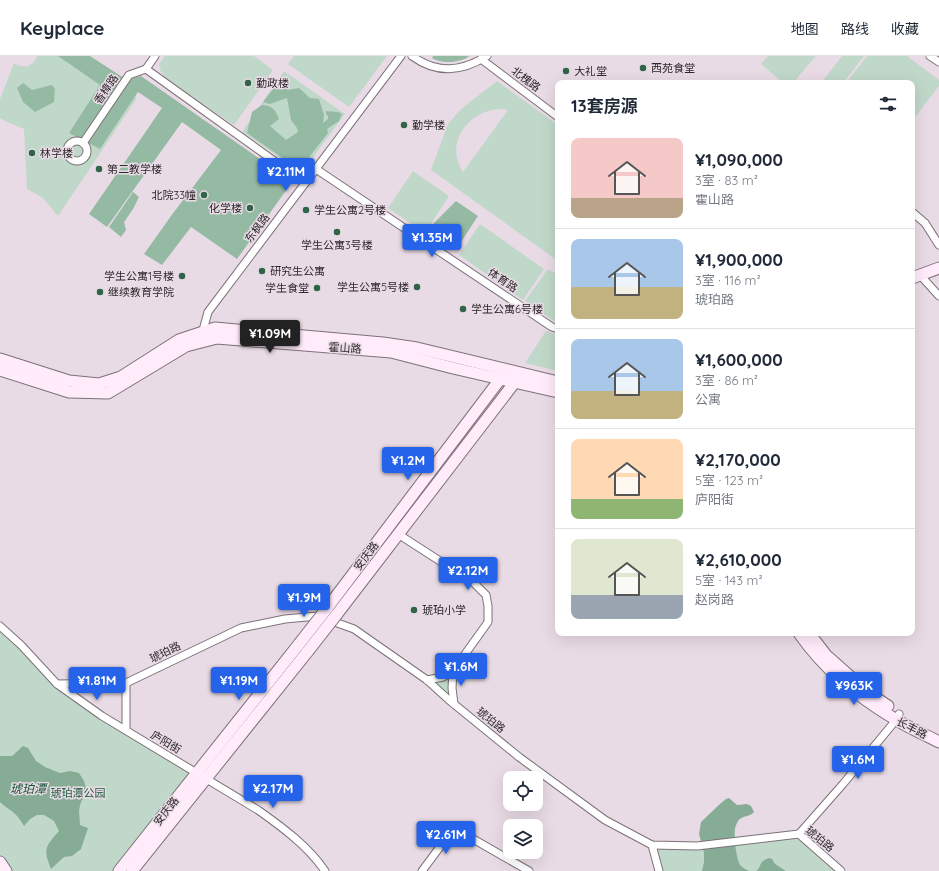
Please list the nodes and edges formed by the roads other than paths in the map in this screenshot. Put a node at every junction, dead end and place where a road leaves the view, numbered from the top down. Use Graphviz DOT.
graph roads {
  1 [pos="155,56"];
  2 [pos="402,56"];
  3 [pos="412,56"];
  4 [pos="930,56"];
  5 [pos="484,58"];
  6 [pos="939,62"];
  7 [pos="146,69"];
  8 [pos="555,115"];
  9 [pos="82,143"];
  10 [pos="316,169"];
  11 [pos="305,183"];
  12 [pos="915,215"];
  13 [pos="939,245"];
  14 [pos="939,262"];
  15 [pos="939,268"];
  16 [pos="915,275"];
  17 [pos="939,296"];
  18 [pos="555,327"];
  19 [pos="202,337"];
  20 [pos="0,359"];
  21 [pos="0,370"];
  22 [pos="504,374"];
  23 [pos="518,378"];
  24 [pos="555,382"];
  25 [pos="555,391"];
  26 [pos="398,534"];
  27 [pos="0,626"];
  28 [pos="801,636"];
  29 [pos="811,636"];
  30 [pos="303,647"];
  31 [pos="453,671"];
  32 [pos="427,680"];
  33 [pos="126,683"];
  34 [pos="57,684"];
  35 [pos="454,704"];
  36 [pos="898,717"];
  37 [pos="126,730"];
  38 [pos="939,734"];
  39 [pos="939,742"];
  40 [pos="201,776"];
  41 [pos="799,834"];
  42 [pos="652,845"];
  43 [pos="0,862"];
  44 [pos="6,871"];
  45 [pos="119,871"];
  46 [pos="132,871"];
  47 [pos="326,871"];
  48 [pos="422,871"];
  49 [pos="529,871"];
  50 [pos="660,871"];
  51 [pos="841,871"];
  1 -- 7 [label="street"];
  2 -- 10 [label="street, 东枫路"];
  3 -- 5 [label="street"];
  4 -- 6 [label="street"];
  5 -- 8 [label="street, 北槐路"];
  7 -- 9 [label="street, 香樟路"];
  7 -- 11 [label="street"];
  10 -- 11 [label="street, 东枫路"];
  10 -- 18 [label="street, 体育路"];
  11 -- 19 [label="street, 东枫路"];
  12 -- 13 [label="street"];
  14 -- 16 [label="main road"];
  15 -- 16 [label="main road"];
  16 -- 17 [label="street"];
  19 -- 20 [label="main road, 霍山路"];
  19 -- 21 [label="main road, 霍山路"];
  19 -- 22 [label="main road, 霍山路"];
  22 -- 23 [label="main road, 霍山路"];
  22 -- 30 [label="main road, 安庆路, bridge"];
  23 -- 24 [label="main road, 霍山路"];
  23 -- 25 [label="main road, 霍山路"];
  23 -- 26 [label="main road, 安庆路"];
  26 -- 30 [label="main road, 安庆路, bridge"];
  26 -- 31 [label="street"];
  27 -- 34 [label="street, 庐阳街"];
  28 -- 36 [label="main road, 长丰路"];
  29 -- 36 [label="main road, 长丰路"];
  30 -- 40 [label="main road, 安庆路"];
  31 -- 32 [label="street"];
  31 -- 35 [label="street"];
  32 -- 33 [label="street, 琥珀路"];
  32 -- 35 [label="street, 琥珀路"];
  33 -- 34 [label="street"];
  33 -- 37 [label="street"];
  34 -- 37 [label="street, 庐阳街"];
  35 -- 42 [label="street, 琥珀路"];
  36 -- 38 [label="main road, 长丰路"];
  36 -- 39 [label="main road, 长丰路"];
  36 -- 41 [label="street"];
  37 -- 40 [label="street, 庐阳街"];
  40 -- 45 [label="main road, 安庆路"];
  40 -- 46 [label="main road, 安庆路"];
  40 -- 47 [label="street, 庐阳街"];
  41 -- 42 [label="street, 琥珀路"];
  41 -- 51 [label="street, 琥珀路"];
  42 -- 50 [label="street"];
  43 -- 44 [label="main road"];
  48 -- 49 [label="street"];
}
